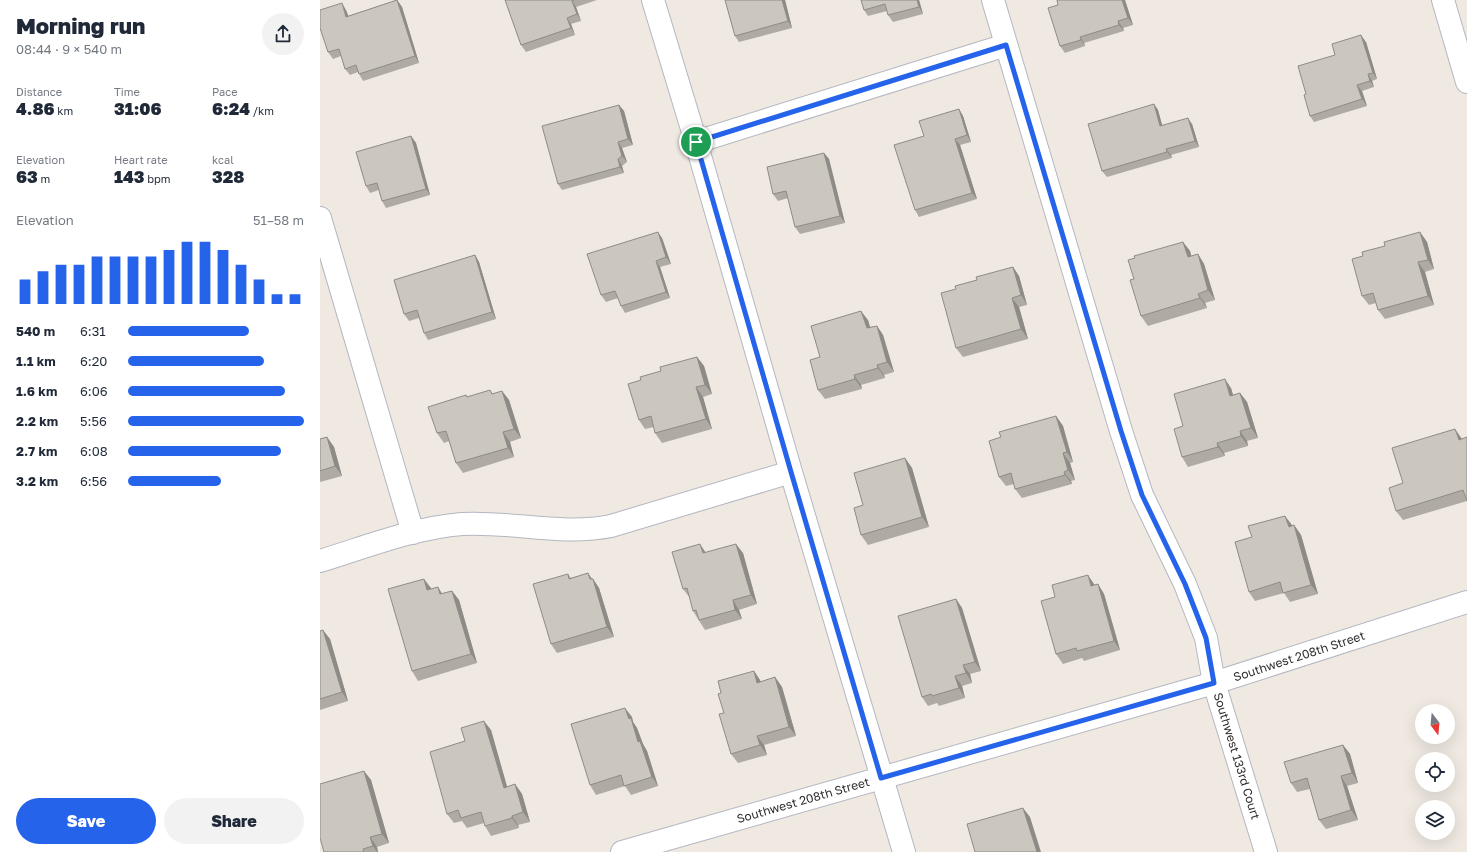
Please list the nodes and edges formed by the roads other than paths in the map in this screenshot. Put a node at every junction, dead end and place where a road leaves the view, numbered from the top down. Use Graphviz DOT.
graph roads {
  1 [pos="653,0"];
  2 [pos="993,0"];
  3 [pos="1443,0"];
  4 [pos="1006,45"];
  5 [pos="1467,82"];
  6 [pos="696,142"];
  7 [pos="320,218"];
  8 [pos="791,472"];
  9 [pos="413,532"];
  10 [pos="320,561"];
  11 [pos="1467,602"];
  12 [pos="1214,683"];
  13 [pos="881,778"];
  14 [pos="622,852"];
  15 [pos="904,852"];
  16 [pos="1266,852"];
  1 -- 6 [label="street"];
  2 -- 4 [label="street, Southwest 133rd Court"];
  3 -- 5 [label="street"];
  4 -- 6 [label="street"];
  4 -- 12 [label="street, Southwest 133rd Court"];
  6 -- 8 [label="street"];
  7 -- 9 [label="street"];
  8 -- 9 [label="street"];
  8 -- 13 [label="street"];
  9 -- 10 [label="street"];
  11 -- 12 [label="street, Southwest 208th Street"];
  12 -- 13 [label="street, Southwest 208th Street"];
  12 -- 16 [label="street, Southwest 133rd Court"];
  13 -- 14 [label="street, Southwest 208th Street"];
  13 -- 15 [label="street"];
}
